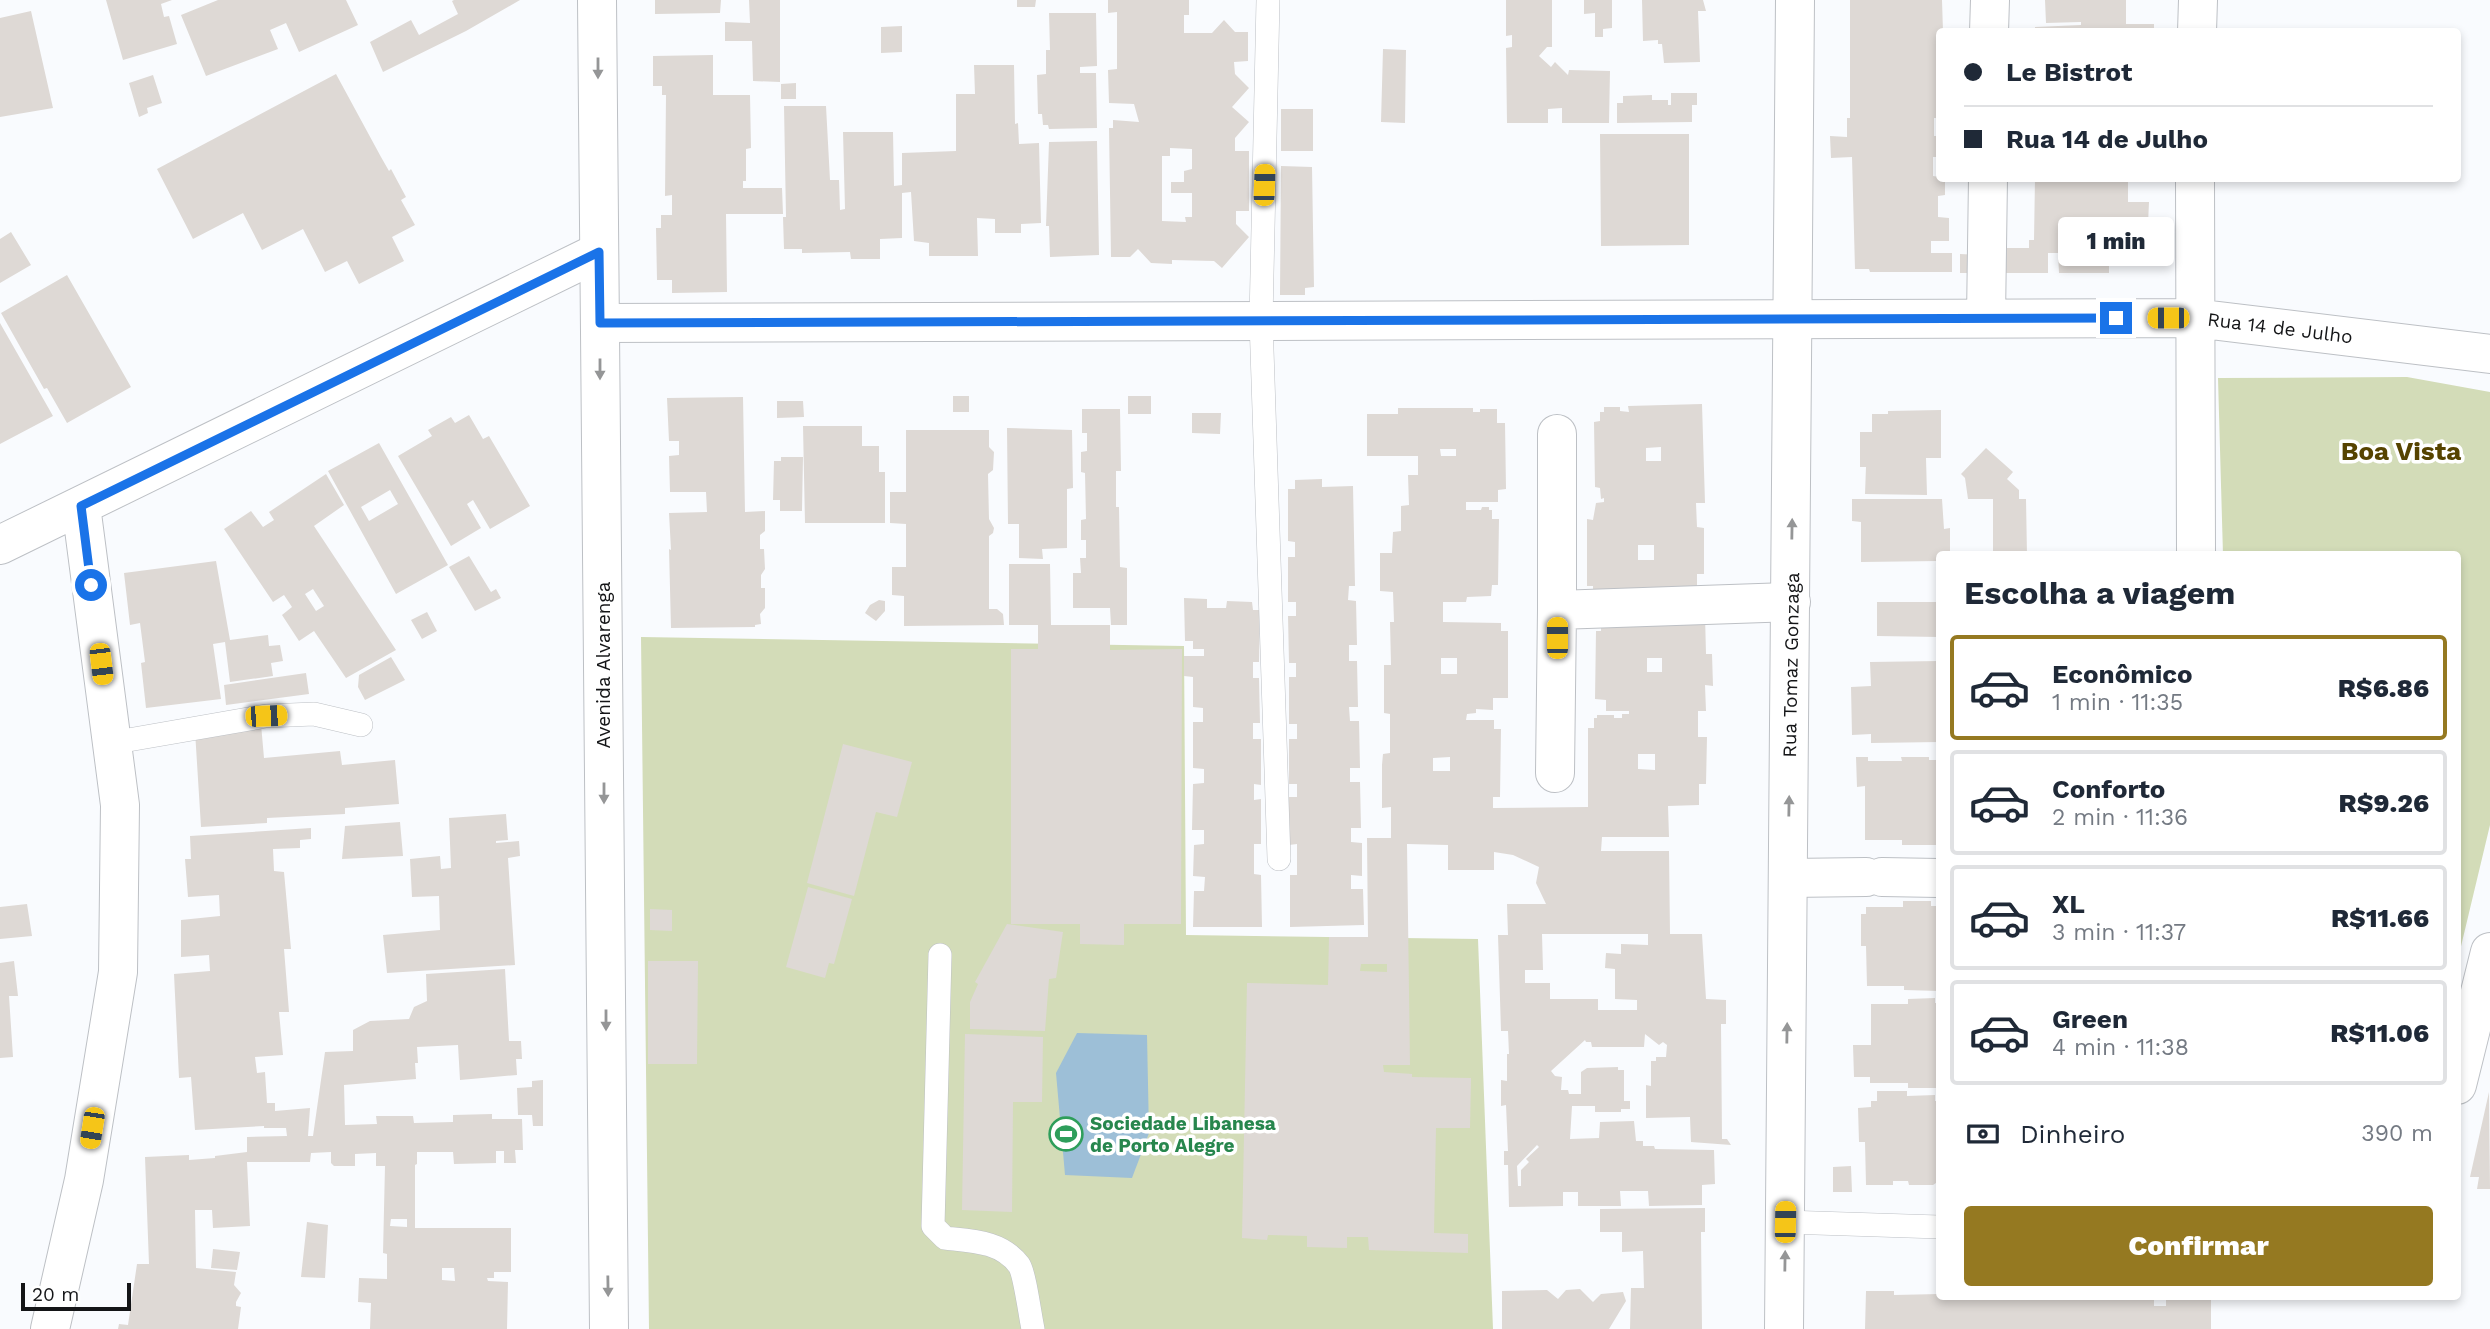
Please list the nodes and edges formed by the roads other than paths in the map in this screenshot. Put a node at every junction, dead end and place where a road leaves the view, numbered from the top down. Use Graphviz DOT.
graph roads {
  1 [pos="597,0"];
  2 [pos="1268,0"];
  3 [pos="1795,0"];
  4 [pos="1990,0"];
  5 [pos="2198,0"];
  6 [pos="1989,28"];
  7 [pos="2197,28"];
  8 [pos="1988,182"];
  9 [pos="2195,182"];
  10 [pos="599,252"];
  11 [pos="1986,318"];
  12 [pos="2194,318"];
  13 [pos="1794,319"];
  14 [pos="1261,320"];
  15 [pos="600,323"];
  16 [pos="2490,354"];
  17 [pos="1557,434"];
  18 [pos="81,506"];
  19 [pos="0,545"];
  20 [pos="2196,551"];
  21 [pos="1791,602"];
  22 [pos="1557,610"];
  23 [pos="361,725"];
  24 [pos="111,743"];
  25 [pos="1555,773"];
  26 [pos="1279,859"];
  27 [pos="1789,878"];
  28 [pos="1936,878"];
  29 [pos="2490,951"];
  30 [pos="940,955"];
  31 [pos="2461,1069"];
  32 [pos="1785,1222"];
  33 [pos="1936,1227"];
  34 [pos="50,1329"];
  35 [pos="608,1329"];
  36 [pos="1032,1329"];
  37 [pos="1784,1329"];
  1 -- 10 [label="street, Avenida Alvarenga, one-way"];
  2 -- 14 [label="lane"];
  3 -- 13 [label="street, Rua Tomaz Gonzaga"];
  4 -- 6 [label="street"];
  5 -- 7 [label="street"];
  8 -- 11 [label="street"];
  9 -- 12 [label="street"];
  10 -- 15 [label="street, Avenida Alvarenga"];
  10 -- 18 [label="street"];
  11 -- 12 [label="street, Rua 14 de Julho"];
  11 -- 13 [label="street, Rua 14 de Julho"];
  12 -- 16 [label="street, Rua 14 de Julho"];
  12 -- 20 [label="street"];
  13 -- 14 [label="street, Rua 14 de Julho"];
  21 -- 13 [label="street, Rua Tomaz Gonzaga, one-way"];
  14 -- 15 [label="street, Rua 14 de Julho"];
  14 -- 26 [label="lane"];
  15 -- 35 [label="street, Avenida Alvarenga, one-way"];
  17 -- 22 [label="street"];
  18 -- 19 [label="street"];
  18 -- 24 [label="street"];
  21 -- 22 [label="street"];
  27 -- 21 [label="street, Rua Tomaz Gonzaga, one-way"];
  22 -- 25 [label="street"];
  23 -- 24 [label="lane"];
  24 -- 34 [label="street"];
  27 -- 28 [label="street"];
  32 -- 27 [label="street, Rua Tomaz Gonzaga, one-way"];
  29 -- 31 [label="street"];
  30 -- 36 [label="lane"];
  32 -- 33 [label="lane"];
  37 -- 32 [label="street, Rua Tomaz Gonzaga, one-way"];
}
